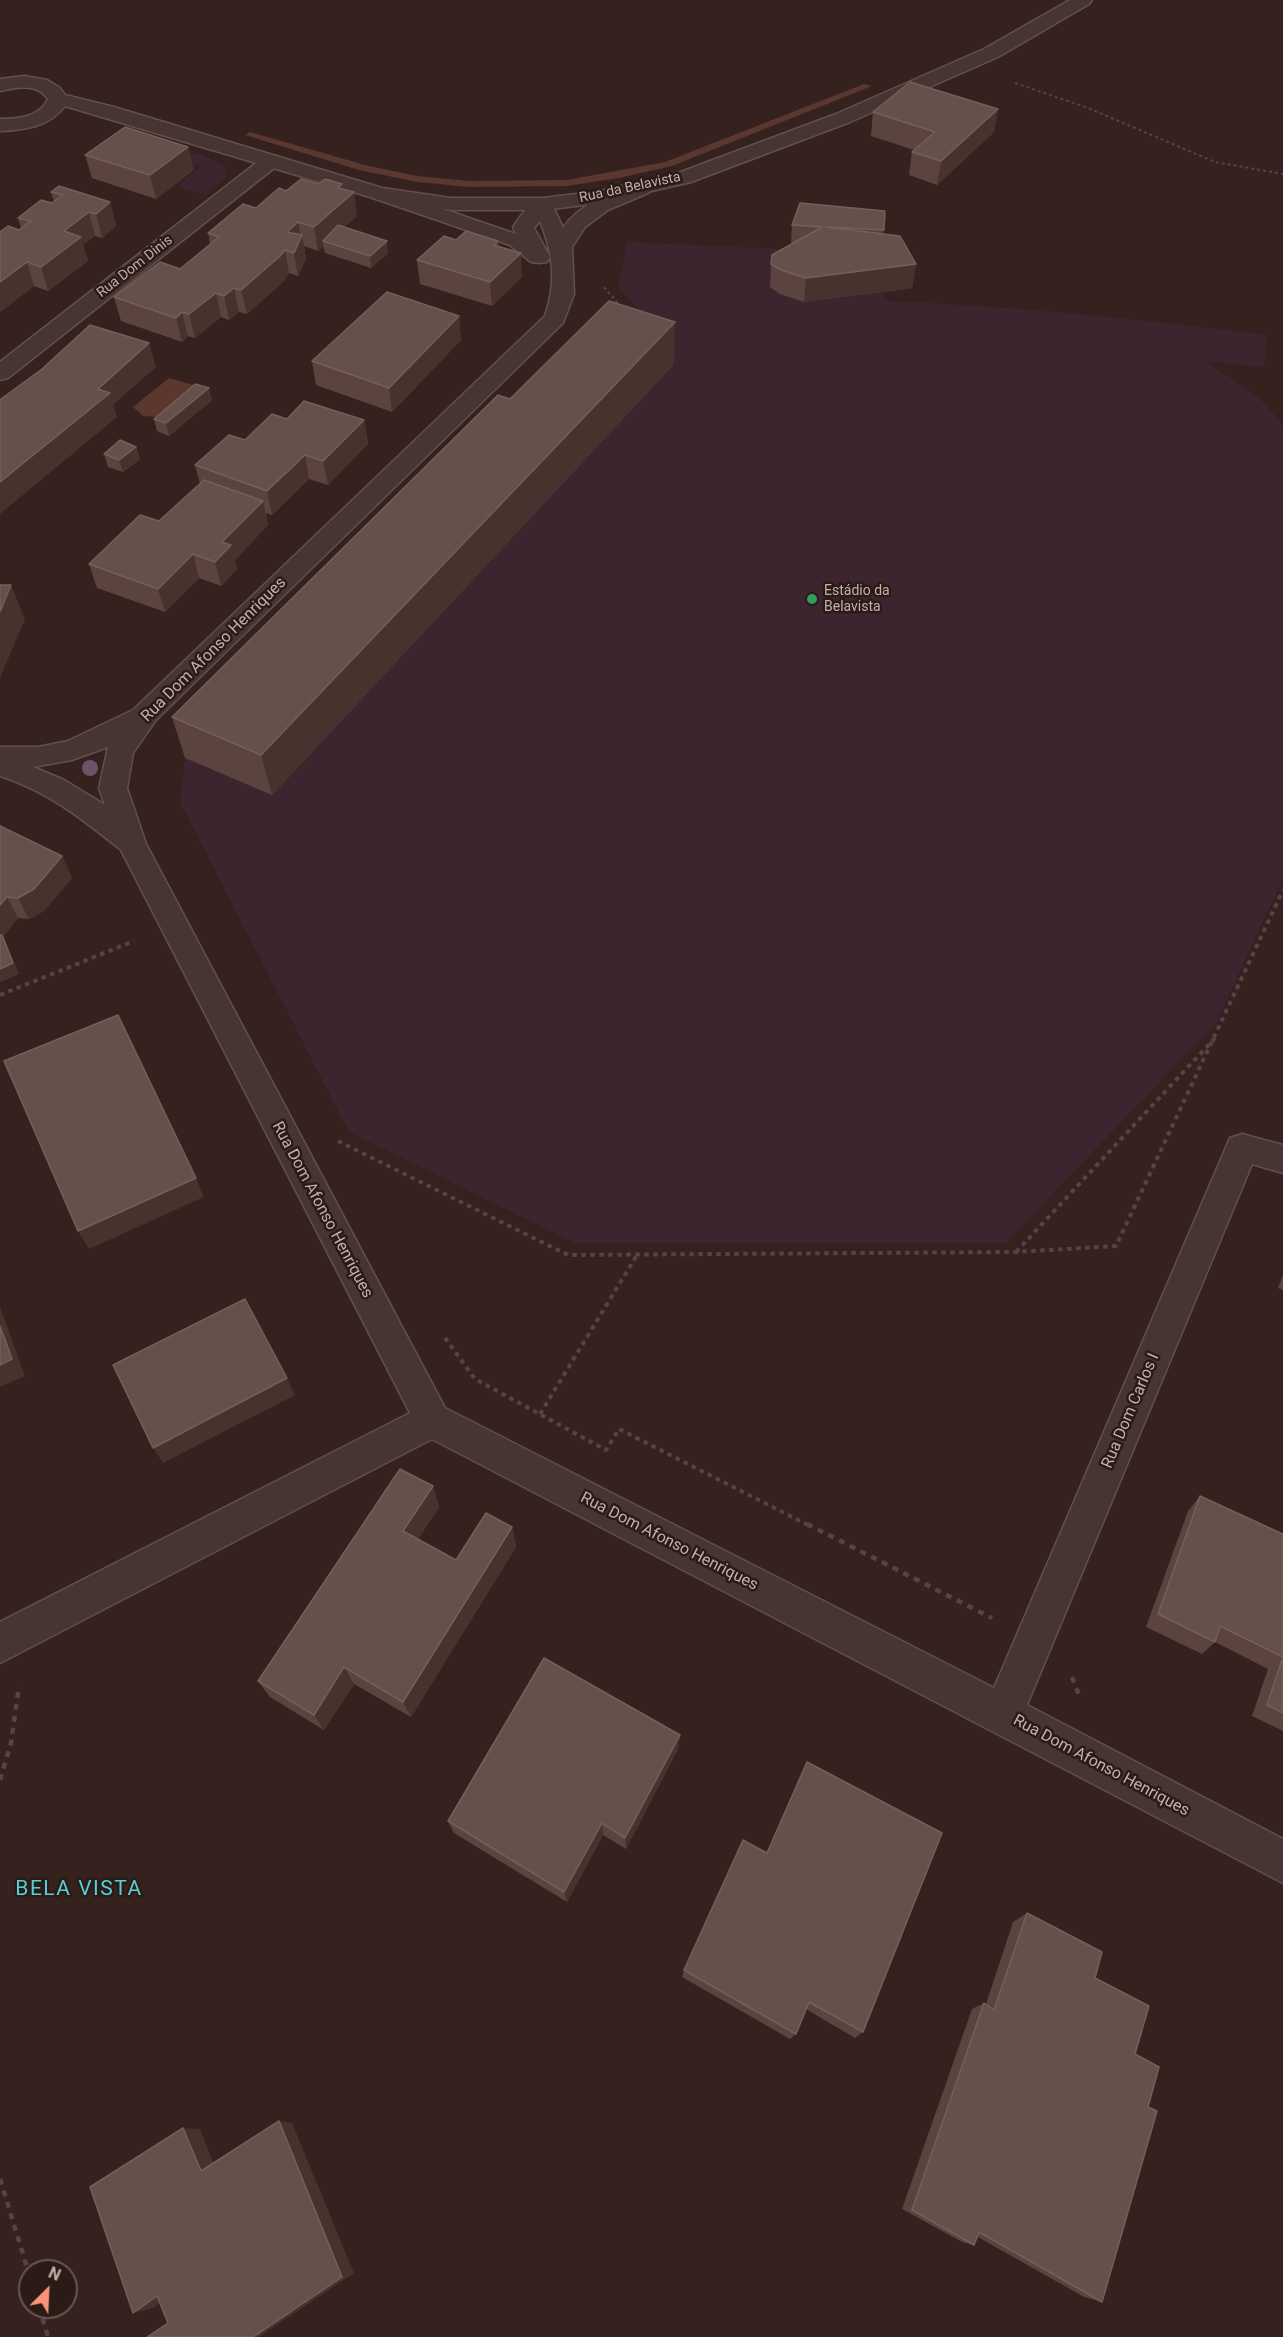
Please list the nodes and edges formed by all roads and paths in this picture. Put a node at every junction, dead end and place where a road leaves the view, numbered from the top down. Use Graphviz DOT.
graph roads {
  1 [pos="1083,0"];
  2 [pos="1007,82"];
  3 [pos="5,83"];
  4 [pos="58,99"];
  5 [pos="37,119"];
  6 [pos="150,125"];
  7 [pos="4,126"];
  8 [pos="271,161"];
  9 [pos="1283,174"];
  10 [pos="641,189"];
  11 [pos="380,194"];
  12 [pos="543,204"];
  13 [pos="561,247"];
  14 [pos="537,254"];
  15 [pos="600,282"];
  16 [pos="563,294"];
  17 [pos="624,311"];
  18 [pos="0,373"];
  19 [pos="146,713"];
  20 [pos="0,757"];
  21 [pos="0,766"];
  22 [pos="132,844"];
  23 [pos="1283,890"];
  24 [pos="174,926"];
  25 [pos="0,995"];
  26 [pos="1217,1035"];
  27 [pos="333,1132"];
  28 [pos="339,1142"];
  29 [pos="344,1152"];
  30 [pos="1283,1159"];
  31 [pos="1016,1252"];
  32 [pos="637,1254"];
  33 [pos="439,1328"];
  34 [pos="540,1414"];
  35 [pos="432,1420"];
  36 [pos="1002,1613"];
  37 [pos="0,1642"];
  38 [pos="23,1680"];
  39 [pos="1003,1714"];
  40 [pos="0,1780"];
  41 [pos="1283,1862"];
  42 [pos="0,2179"];
  43 [pos="24,2259"];
  44 [pos="43,2319"];
  45 [pos="48,2337"];
  1 -- 10 [label="street, Rua da Belavista"];
  2 -- 9 [label="path"];
  3 -- 4 [label="street"];
  4 -- 5 [label="street"];
  4 -- 6 [label="street"];
  5 -- 6 [label="street"];
  5 -- 7 [label="street"];
  6 -- 8 [label="street, Rua da Belavista"];
  8 -- 11 [label="street, Rua da Belavista"];
  8 -- 18 [label="street, Rua Dom Dinis"];
  10 -- 12 [label="street, Rua da Belavista"];
  10 -- 13 [label="street"];
  11 -- 12 [label="street, Rua da Belavista"];
  11 -- 14 [label="street"];
  12 -- 13 [label="street"];
  12 -- 14 [label="street"];
  13 -- 16 [label="street, Rua Dom Afonso Henriques"];
  14 -- 16 [label="street"];
  15 -- 17 [label="path"];
  16 -- 19 [label="street, Rua Dom Afonso Henriques"];
  19 -- 20 [label="street"];
  19 -- 22 [label="street, Rua Dom Afonso Henriques"];
  21 -- 22 [label="street"];
  22 -- 24 [label="street, Rua Dom Afonso Henriques"];
  23 -- 26 [label="path"];
  24 -- 25 [label="path"];
  24 -- 35 [label="street, Rua Dom Afonso Henriques"];
  26 -- 31 [label="path"];
  26 -- 31 [label="path"];
  27 -- 28 [label="path"];
  28 -- 29 [label="path"];
  28 -- 32 [label="path"];
  30 -- 39 [label="street, Rua Dom Carlos I"];
  31 -- 32 [label="path"];
  32 -- 34 [label="path"];
  33 -- 34 [label="path"];
  34 -- 36 [label="path"];
  35 -- 37 [label="street"];
  35 -- 39 [label="street, Rua Dom Afonso Henriques"];
  38 -- 40 [label="path"];
  39 -- 41 [label="street, Rua Dom Afonso Henriques"];
  42 -- 43 [label="path"];
  44 -- 45 [label="path"];
}
